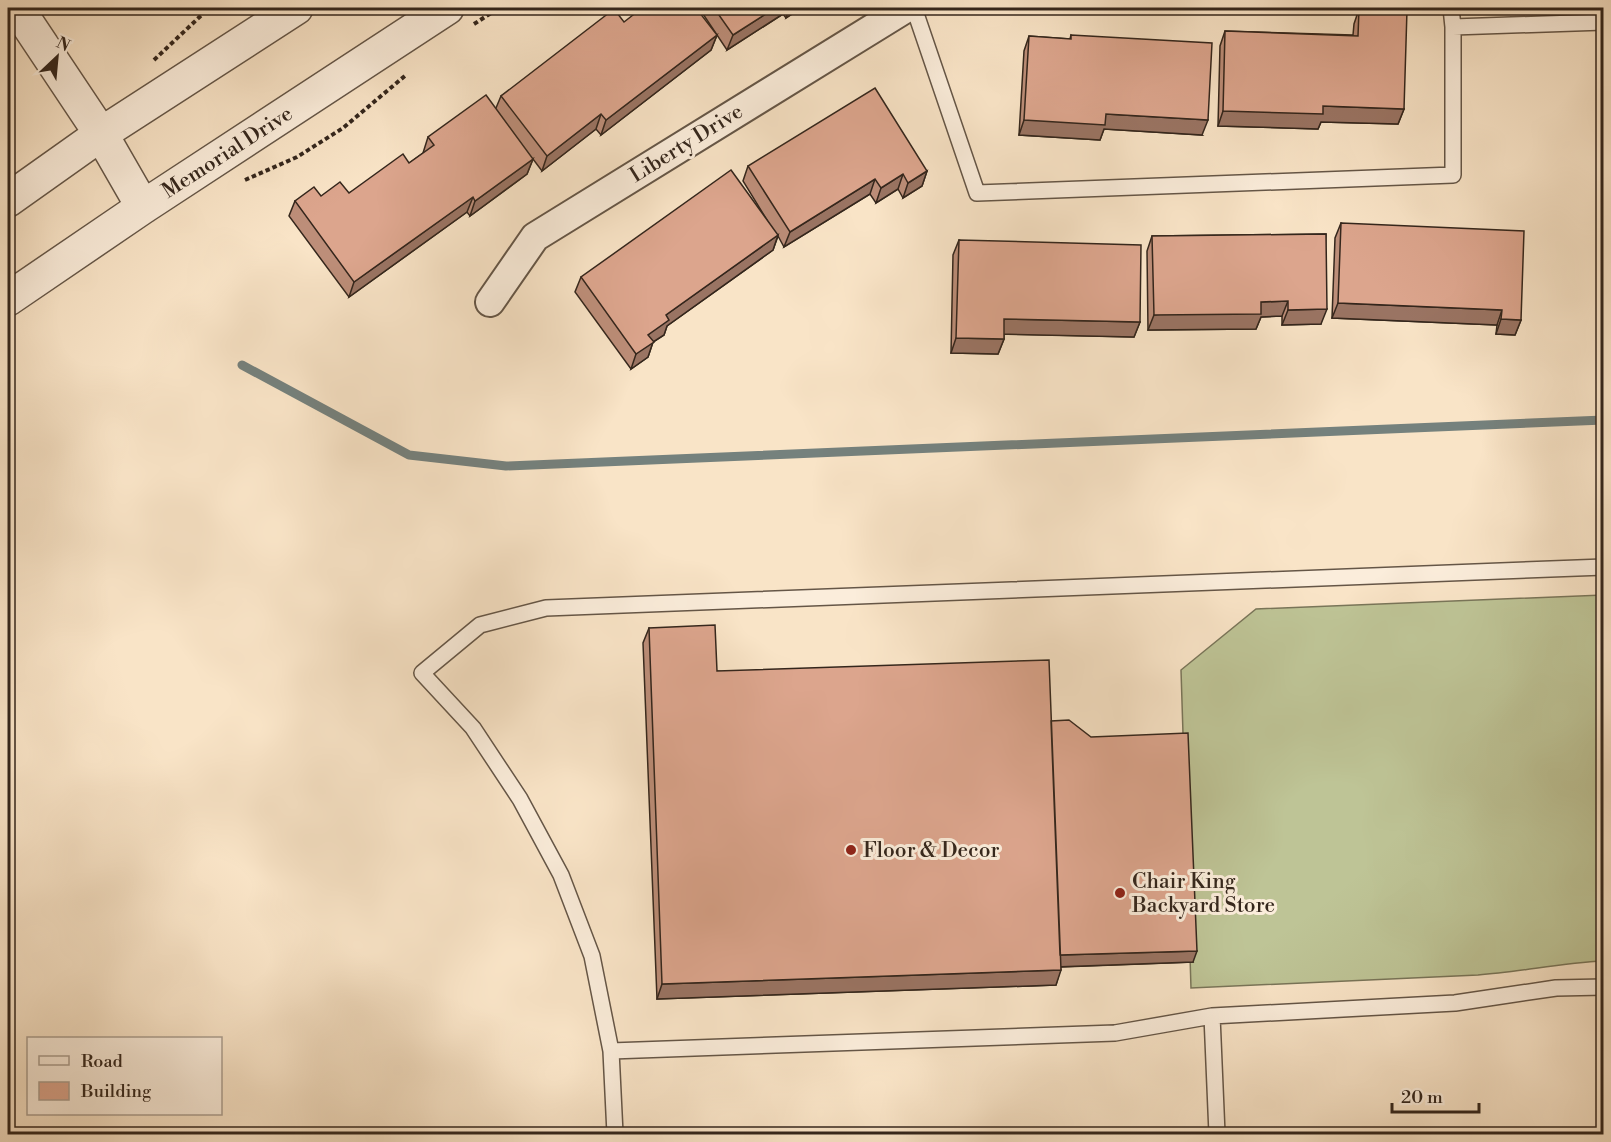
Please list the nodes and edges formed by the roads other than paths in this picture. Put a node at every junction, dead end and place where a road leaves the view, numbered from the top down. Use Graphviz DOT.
graph roads {
  1 [pos="17,8"];
  2 [pos="296,8"];
  3 [pos="447,8"];
  4 [pos="906,8"];
  5 [pos="914,8"];
  6 [pos="1451,8"];
  7 [pos="1604,22"];
  8 [pos="1453,27"];
  9 [pos="101,134"];
  10 [pos="8,200"];
  11 [pos="143,207"];
  12 [pos="8,298"];
  13 [pos="490,302"];
  14 [pos="1604,567"];
  15 [pos="1604,987"];
  16 [pos="1212,1016"];
  17 [pos="611,1051"];
  18 [pos="615,1134"];
  19 [pos="1217,1134"];
  1 -- 9 [label="street"];
  2 -- 9 [label="street"];
  3 -- 11 [label="street, Memorial Drive"];
  4 -- 13 [label="street, Liberty Drive"];
  5 -- 8 [label="lane"];
  6 -- 8 [label="lane"];
  7 -- 8 [label="lane"];
  9 -- 10 [label="street"];
  9 -- 11 [label="street"];
  11 -- 12 [label="street, Memorial Drive"];
  14 -- 17 [label="lane"];
  15 -- 16 [label="lane"];
  16 -- 17 [label="lane"];
  16 -- 19 [label="lane"];
  17 -- 18 [label="lane"];
}
